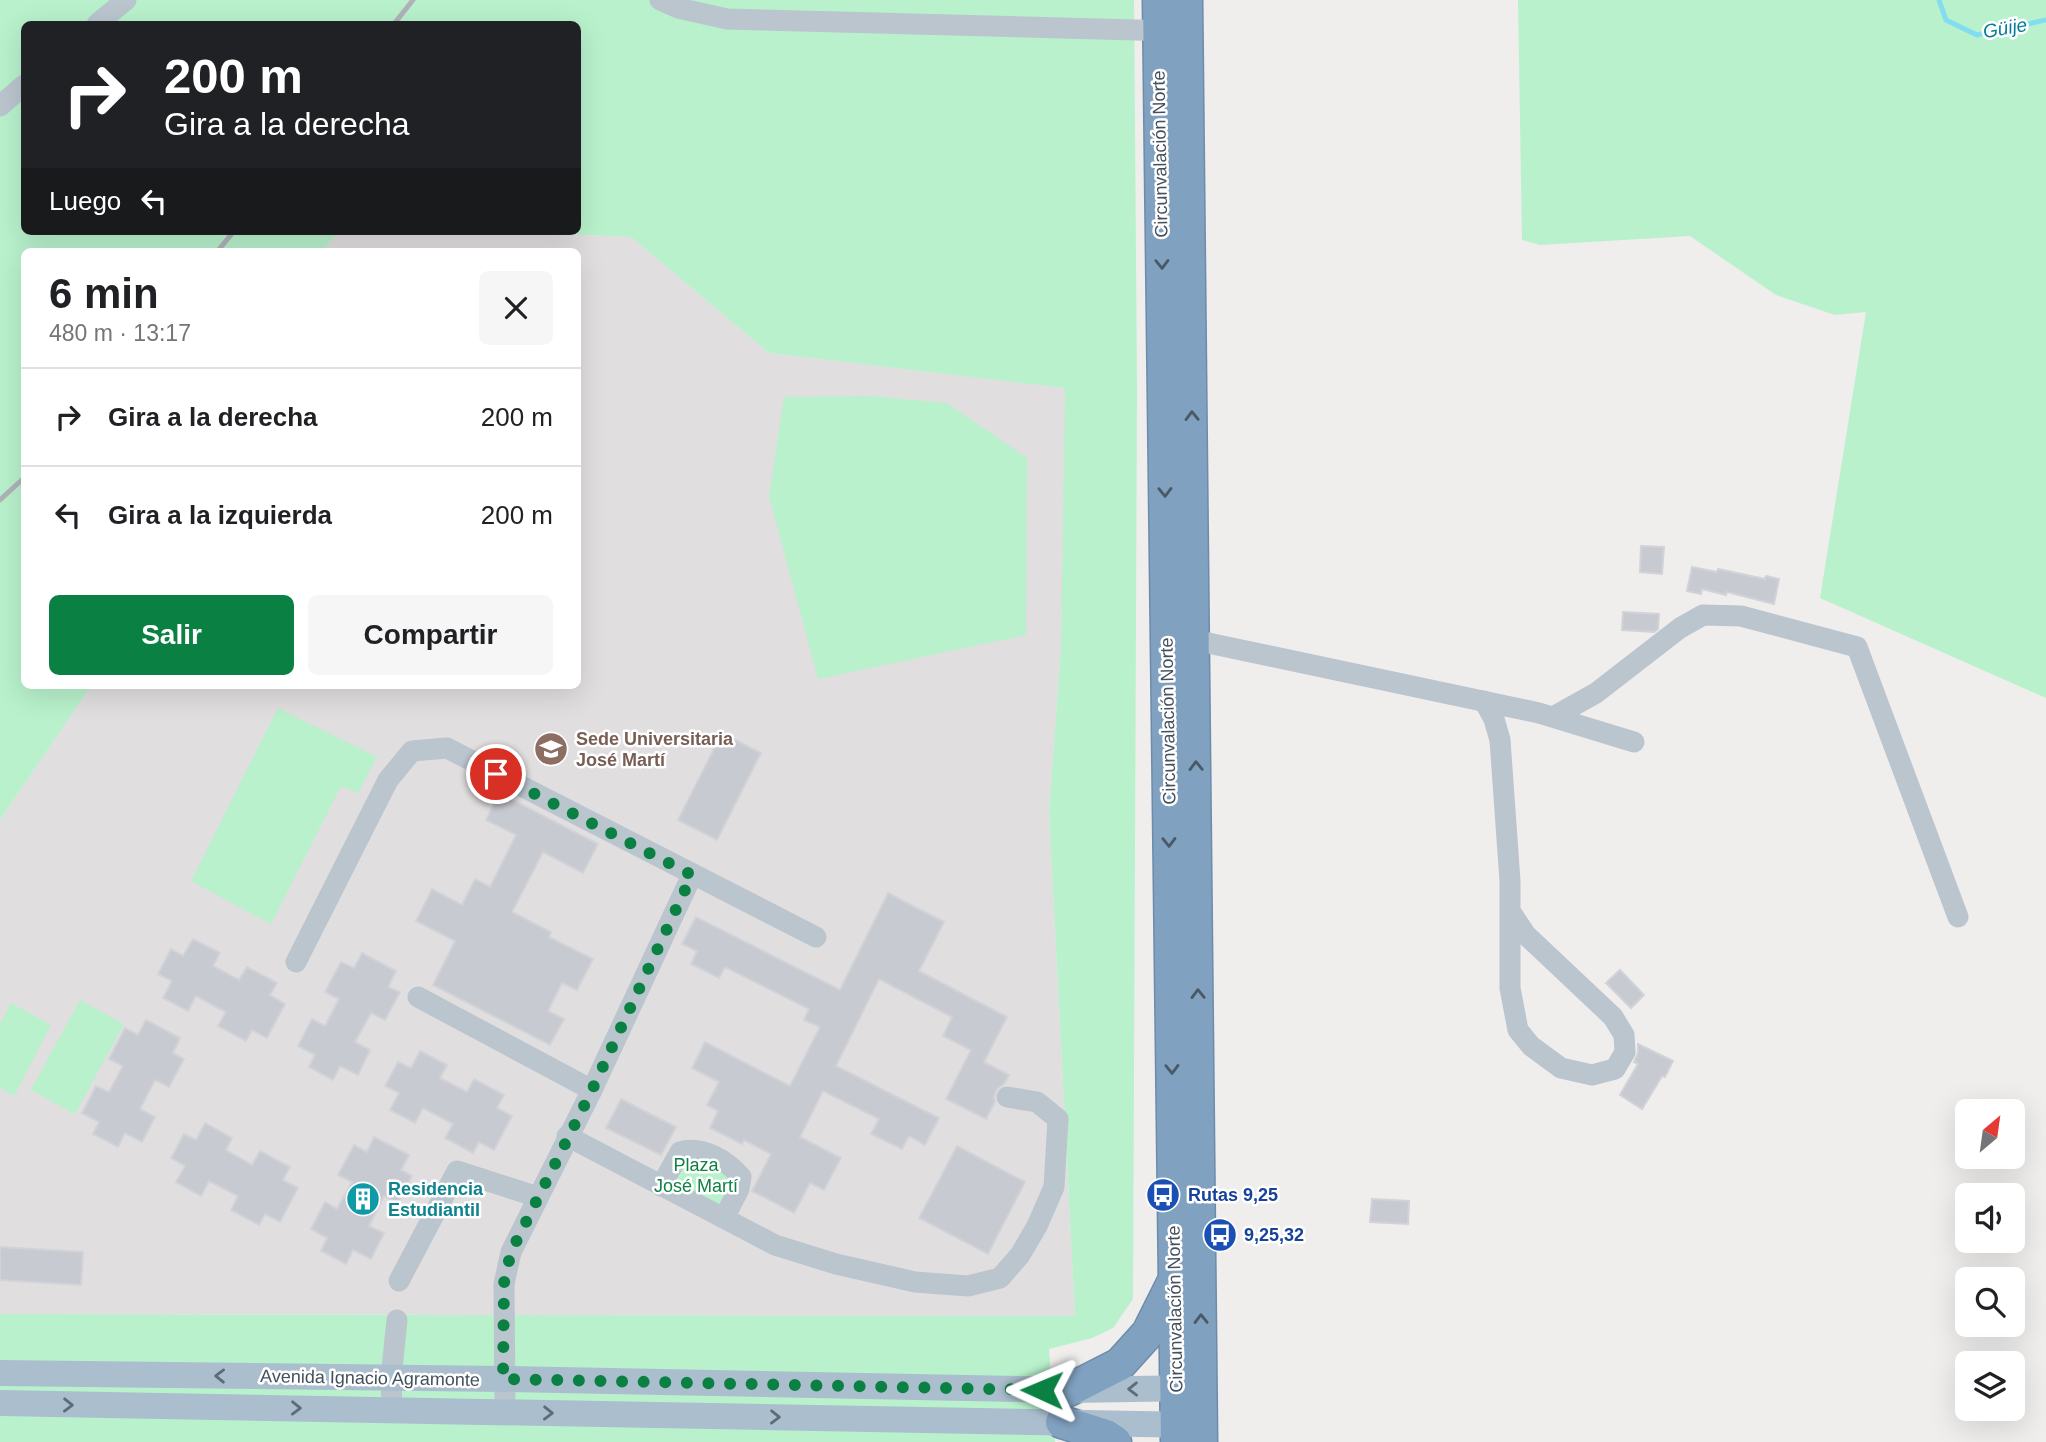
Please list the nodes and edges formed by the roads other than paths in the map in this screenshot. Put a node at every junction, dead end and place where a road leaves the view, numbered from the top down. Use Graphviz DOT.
graph roads {
  1 [pos="126,0"];
  2 [pos="660,0"];
  3 [pos="1159,0"];
  4 [pos="1177,20"];
  5 [pos="101,21"];
  6 [pos="21,88"];
  7 [pos="0,106"];
  8 [pos="1194,640"];
  9 [pos="1484,701"];
  10 [pos="1553,717"];
  11 [pos="1634,742"];
  12 [pos="692,875"];
  13 [pos="1510,911"];
  14 [pos="1958,916"];
  15 [pos="816,937"];
  16 [pos="296,962"];
  17 [pos="418,997"];
  18 [pos="592,1090"];
  19 [pos="1007,1097"];
  20 [pos="567,1136"];
  21 [pos="661,1186"];
  22 [pos="538,1197"];
  23 [pos="724,1218"];
  24 [pos="1175,1279"];
  25 [pos="399,1281"];
  26 [pos="397,1320"];
  27 [pos="0,1373"];
  28 [pos="391,1378"];
  29 [pos="503,1379"];
  30 [pos="1189,1388"];
  31 [pos="1069,1390"];
  32 [pos="0,1403"];
  33 [pos="392,1410"];
  34 [pos="505,1412"];
  35 [pos="1062,1422"];
  36 [pos="1189,1433"];
  37 [pos="1115,1442"];
  1 -- 5 [label="street"];
  2 -- 4 [label="street"];
  3 -- 4 [label="highway, Circunvalación Norte"];
  8 -- 4 [label="highway, Circunvalación Norte, one-way"];
  4 -- 24 [label="highway, Circunvalación Norte, one-way"];
  6 -- 7 [label="street"];
  8 -- 9 [label="street"];
  30 -- 8 [label="highway, Circunvalación Norte, one-way"];
  9 -- 10 [label="street"];
  9 -- 13 [label="street"];
  10 -- 11 [label="street"];
  10 -- 14 [label="street"];
  12 -- 15 [label="street"];
  12 -- 16 [label="street"];
  12 -- 18 [label="street"];
  13 -- 13 [label="street"];
  17 -- 18 [label="street"];
  18 -- 20 [label="street"];
  19 -- 23 [label="street"];
  20 -- 21 [label="street"];
  20 -- 22 [label="street"];
  21 -- 23 [label="street"];
  21 -- 23 [label="street"];
  22 -- 25 [label="street"];
  22 -- 29 [label="street"];
  24 -- 30 [label="highway, Circunvalación Norte"];
  24 -- 31 [label="highway"];
  26 -- 28 [label="street"];
  28 -- 27 [label="main road, Avenida Ignacio Agramonte, one-way"];
  28 -- 29 [label="main road, Avenida Ignacio Agramonte"];
  28 -- 33 [label="street"];
  29 -- 31 [label="main road, Avenida Ignacio Agramonte"];
  29 -- 34 [label="street"];
  30 -- 31 [label="main road, Avenida Ignacio Agramonte, one-way"];
  30 -- 36 [label="highway, Circunvalación Norte"];
  32 -- 33 [label="main road, Avenida Ignacio Agramonte, one-way"];
  33 -- 34 [label="main road, Avenida Ignacio Agramonte"];
  34 -- 35 [label="main road, Avenida Ignacio Agramonte, one-way"];
  35 -- 36 [label="main road, Avenida Ignacio Agramonte"];
  35 -- 37 [label="highway"];
}
